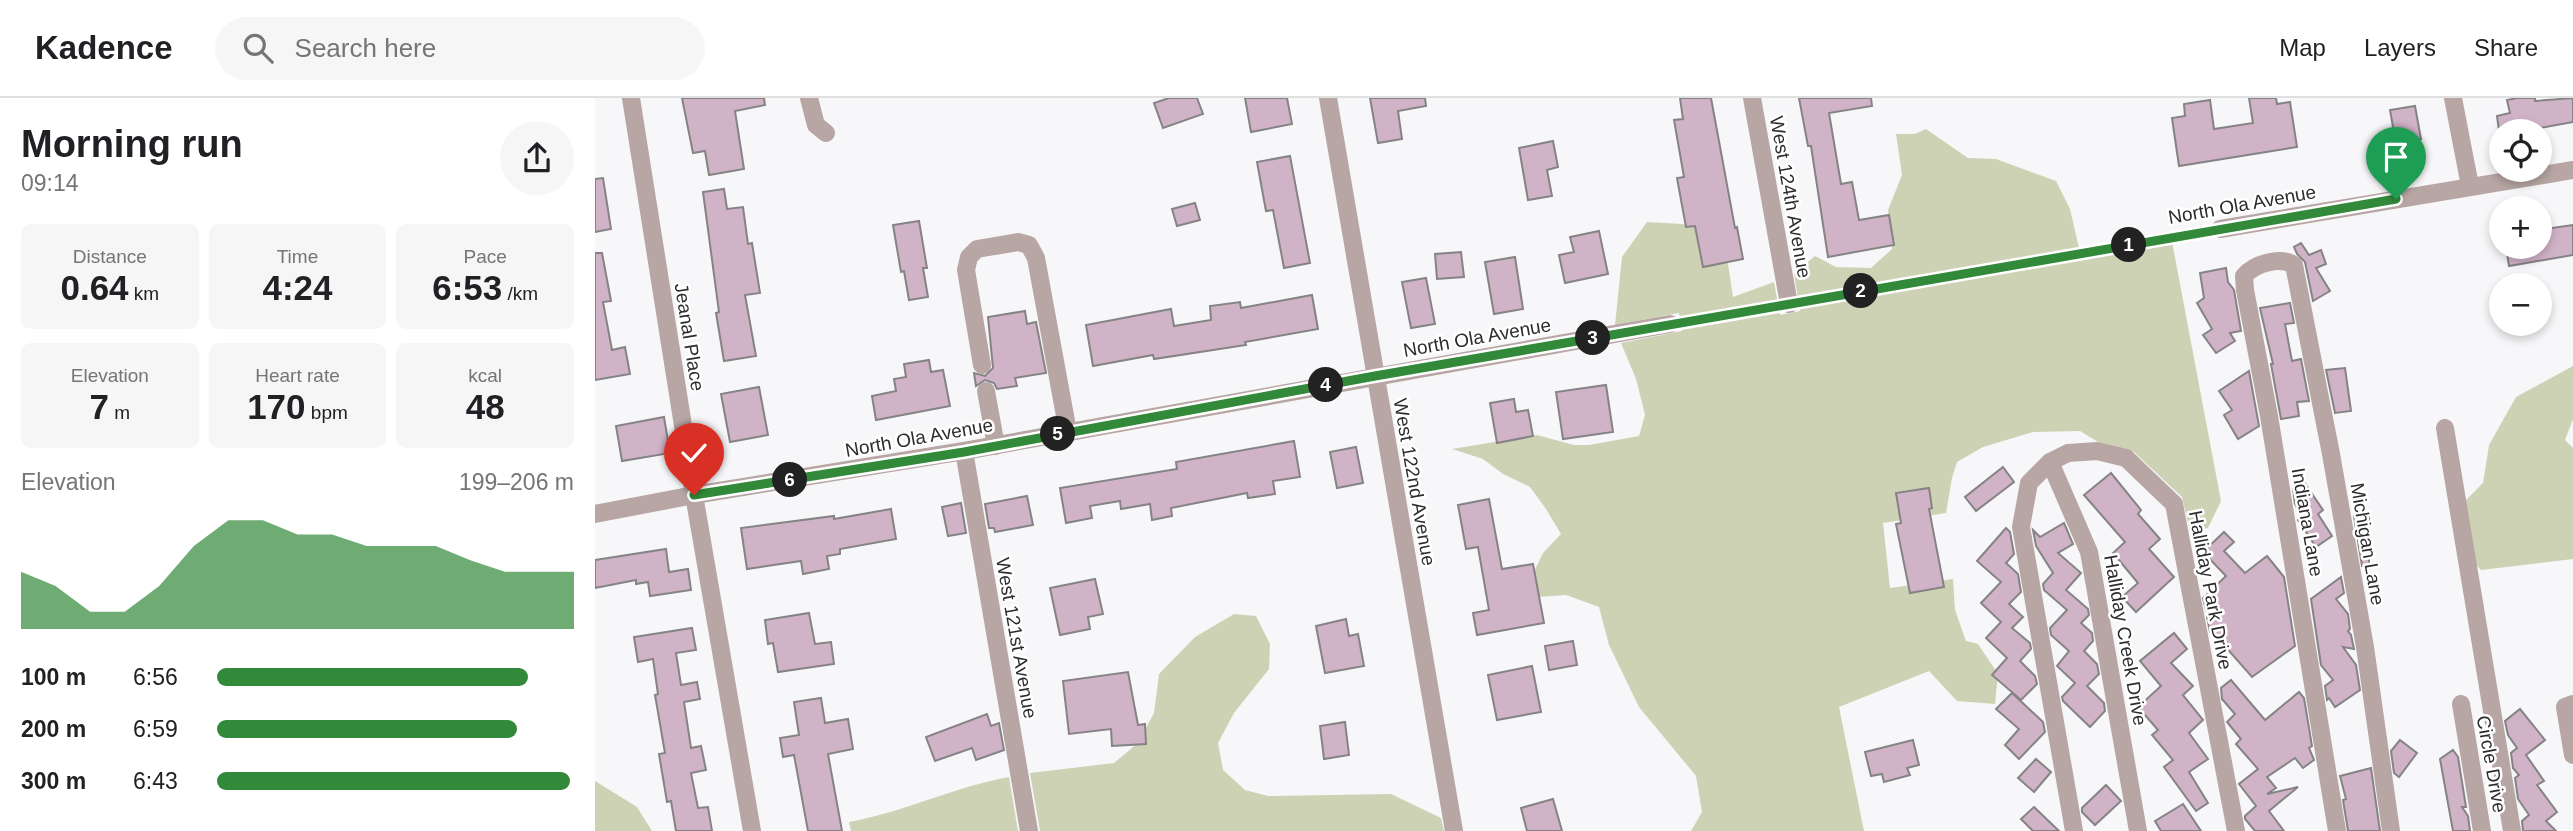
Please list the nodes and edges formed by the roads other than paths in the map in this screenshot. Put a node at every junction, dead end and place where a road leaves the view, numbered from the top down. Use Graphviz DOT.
graph roads {
  1 [pos="631,98"];
  2 [pos="809,98"];
  3 [pos="1328,98"];
  4 [pos="1752,98"];
  5 [pos="2453,98"];
  6 [pos="826,133"];
  7 [pos="2573,170"];
  8 [pos="2470,186"];
  9 [pos="2220,229"];
  10 [pos="2294,265"];
  11 [pos="1789,304"];
  12 [pos="1671,324"];
  13 [pos="982,365"];
  14 [pos="1375,376"];
  15 [pos="986,391"];
  16 [pos="2445,428"];
  17 [pos="1068,432"];
  18 [pos="996,446"];
  19 [pos="964,452"];
  20 [pos="2050,462"];
  21 [pos="694,495"];
  22 [pos="595,514"];
  23 [pos="2461,704"];
  24 [pos="2569,705"];
  25 [pos="2573,755"];
  26 [pos="752,831"];
  27 [pos="1029,831"];
  28 [pos="1454,831"];
  29 [pos="2074,831"];
  30 [pos="2138,831"];
  31 [pos="2236,831"];
  32 [pos="2337,831"];
  33 [pos="2391,831"];
  34 [pos="2483,831"];
  35 [pos="2512,831"];
  1 -- 21 [label="street, Jeanal Place"];
  2 -- 6 [label="street"];
  3 -- 14 [label="street, West 122nd Avenue"];
  4 -- 11 [label="street, West 124th Avenue"];
  5 -- 8 [label="street"];
  7 -- 8 [label="street, North Ola Avenue"];
  8 -- 9 [label="street, North Ola Avenue"];
  10 -- 32 [label="street, Indiana Lane"];
  10 -- 33 [label="street, Michigan Lane"];
  12 -- 14 [label="street, North Ola Avenue"];
  13 -- 17 [label="street"];
  14 -- 17 [label="street, North Ola Avenue"];
  14 -- 28 [label="street, West 122nd Avenue"];
  15 -- 18 [label="street"];
  16 -- 35 [label="street"];
  17 -- 18 [label="street, North Ola Avenue"];
  18 -- 19 [label="street, North Ola Avenue"];
  19 -- 21 [label="street, North Ola Avenue"];
  19 -- 27 [label="street, West 121st Avenue"];
  20 -- 29 [label="street"];
  20 -- 30 [label="street, Halliday Creek Drive"];
  20 -- 31 [label="street, Halliday Park Drive"];
  21 -- 22 [label="street, North Ola Avenue"];
  21 -- 26 [label="street, Jeanal Place"];
  23 -- 34 [label="street, Circle Drive"];
  24 -- 25 [label="street"];
}
